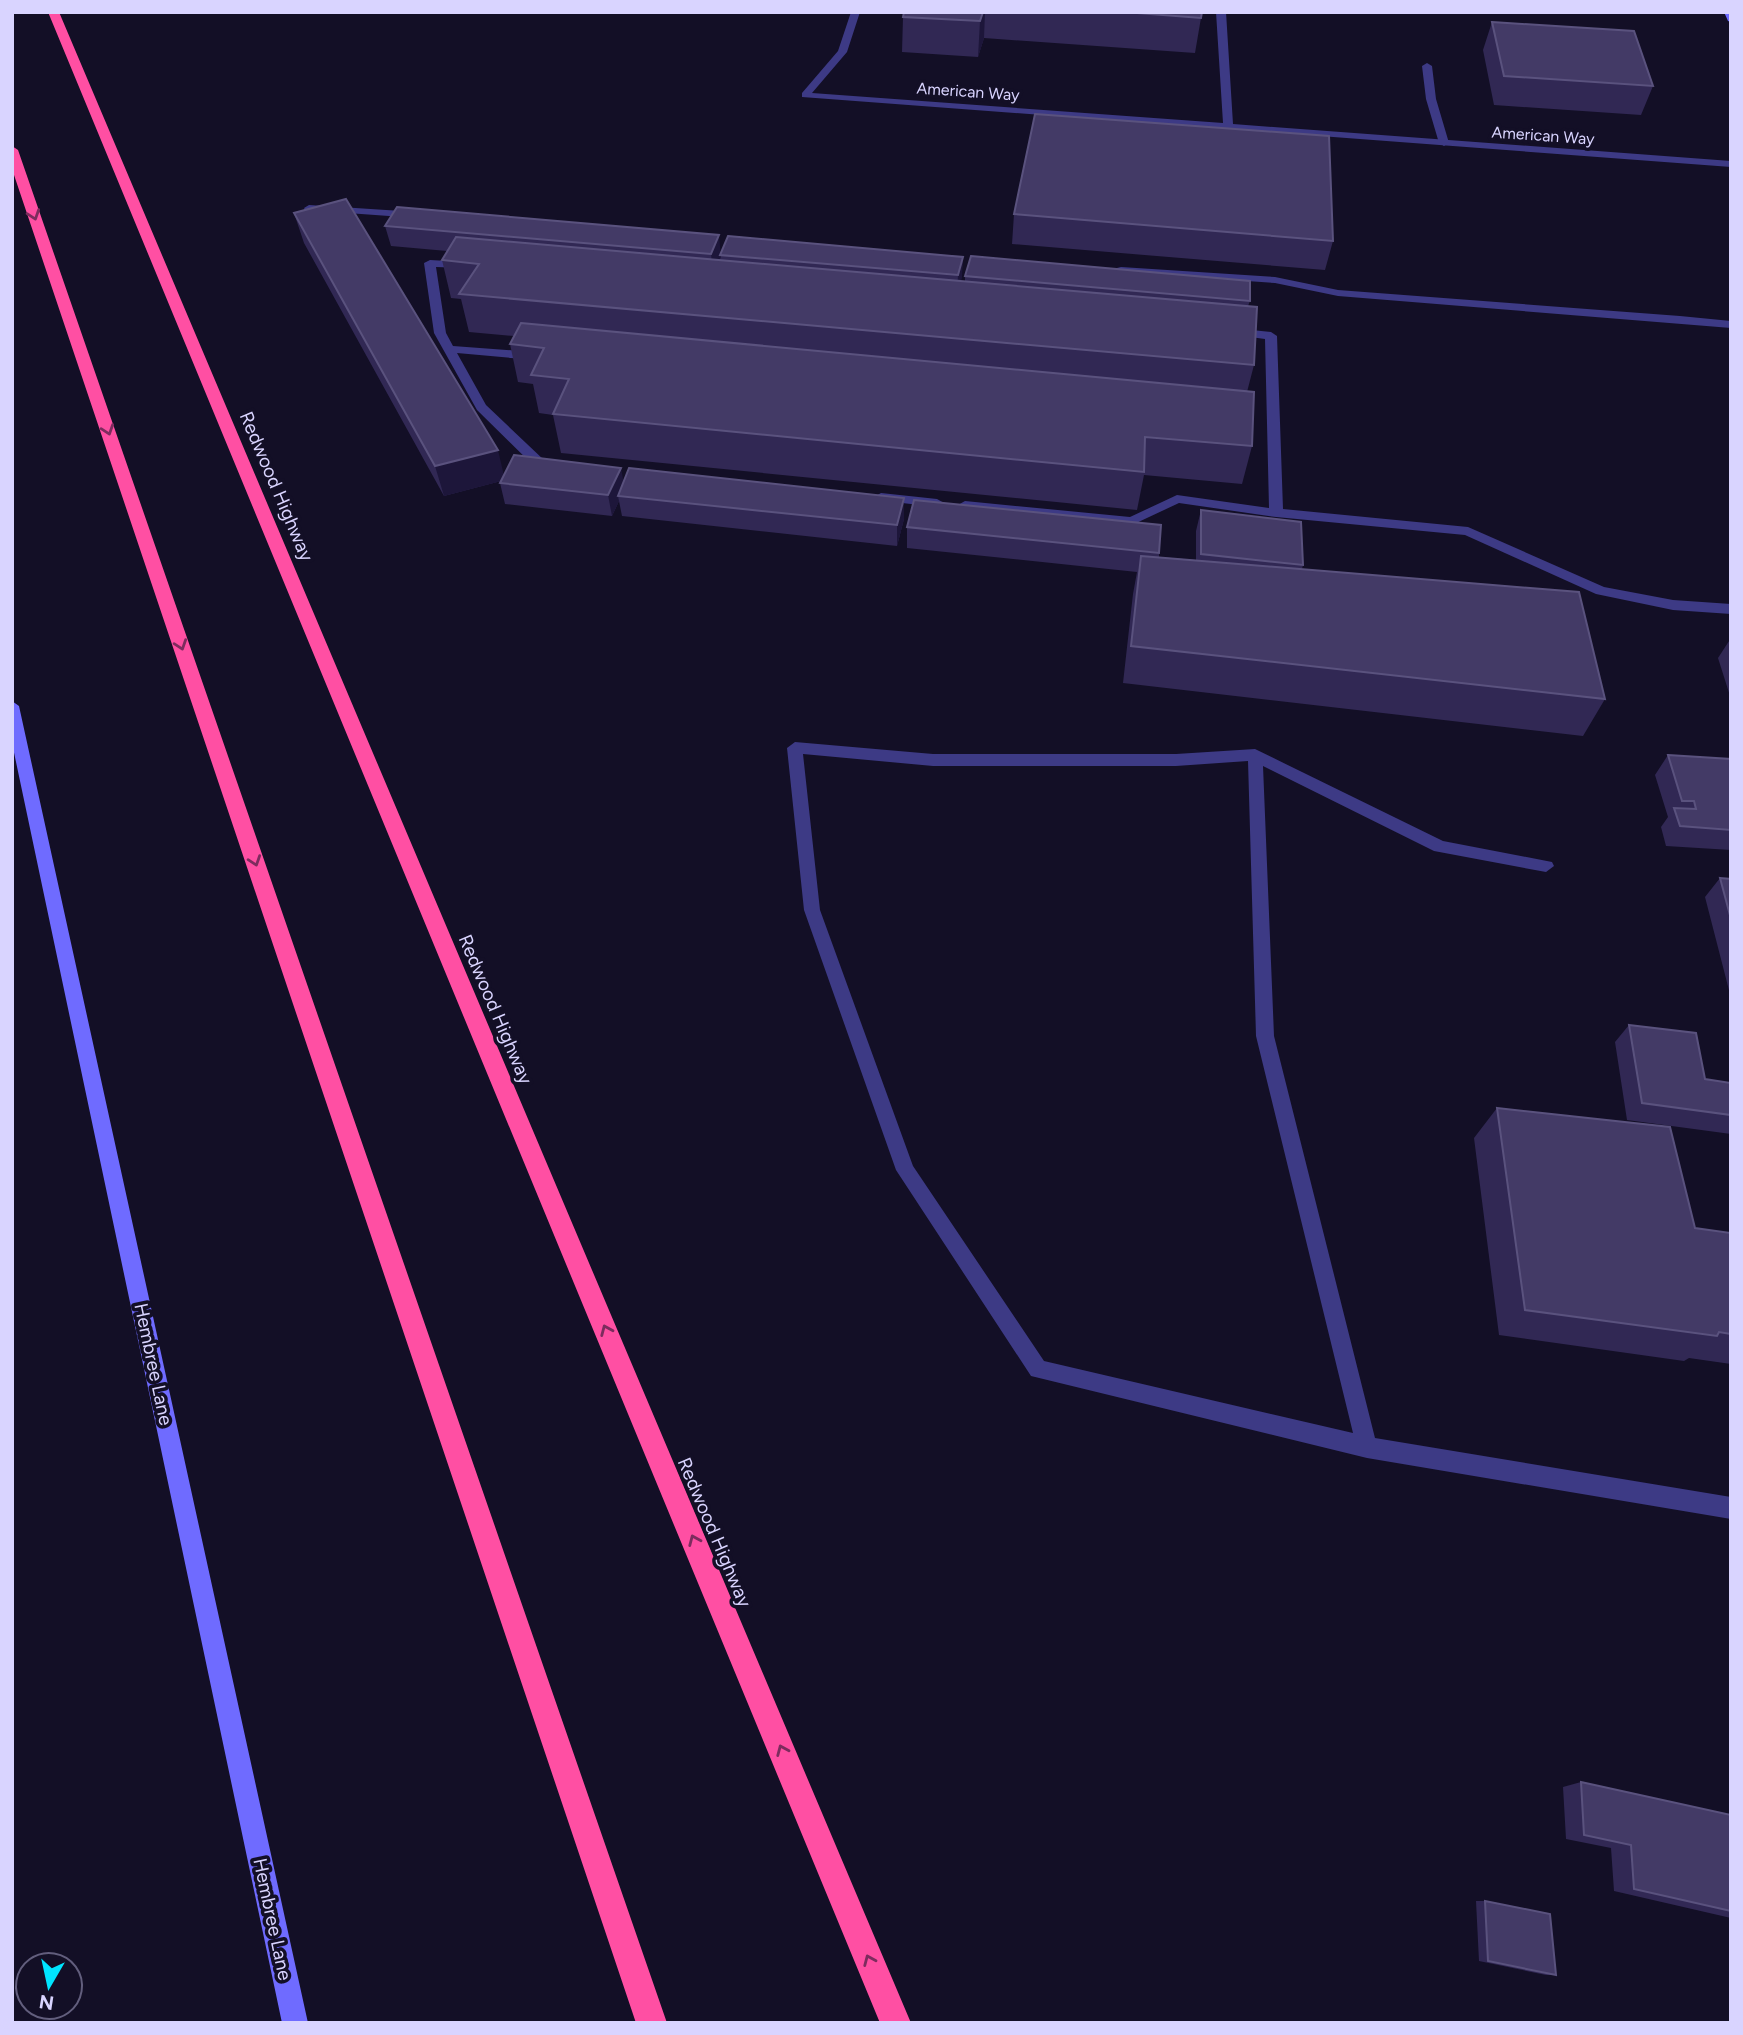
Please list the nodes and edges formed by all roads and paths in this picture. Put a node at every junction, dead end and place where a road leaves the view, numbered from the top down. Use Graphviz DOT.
graph roads {
  1 [pos="54,12"];
  2 [pos="856,12"];
  3 [pos="1221,12"];
  4 [pos="1728,12"];
  5 [pos="1731,19"];
  6 [pos="1427,66"];
  7 [pos="1228,127"];
  8 [pos="1444,143"];
  9 [pos="12,150"];
  10 [pos="1731,164"];
  11 [pos="309,208"];
  12 [pos="425,216"];
  13 [pos="485,267"];
  14 [pos="1104,269"];
  15 [pos="1731,325"];
  16 [pos="1216,330"];
  17 [pos="449,349"];
  18 [pos="545,357"];
  19 [pos="1259,414"];
  20 [pos="1273,415"];
  21 [pos="568,468"];
  22 [pos="870,496"];
  23 [pos="1276,513"];
  24 [pos="1731,608"];
  25 [pos="12,706"];
  26 [pos="1255,755"];
  27 [pos="1546,866"];
  28 [pos="1367,1447"];
  29 [pos="1731,1507"];
  30 [pos="295,2023"];
  31 [pos="652,2023"];
  32 [pos="896,2023"];
  32 -- 1 [label="highway, Redwood Highway, one-way"];
  2 -- 7 [label="street, American Way"];
  3 -- 7 [label="street"];
  4 -- 5 [label="street"];
  6 -- 8 [label="street"];
  7 -- 8 [label="street, American Way"];
  8 -- 10 [label="street, American Way"];
  9 -- 31 [label="highway, one-way"];
  11 -- 12 [label="street"];
  13 -- 17 [label="street"];
  14 -- 15 [label="street"];
  16 -- 20 [label="street"];
  17 -- 18 [label="street"];
  17 -- 21 [label="street"];
  19 -- 20 [label="street"];
  20 -- 23 [label="street"];
  22 -- 23 [label="street"];
  23 -- 24 [label="street"];
  25 -- 30 [label="street, Hembree Lane"];
  26 -- 27 [label="street"];
  26 -- 28 [label="street"];
  26 -- 28 [label="street"];
  28 -- 29 [label="street"];
}
